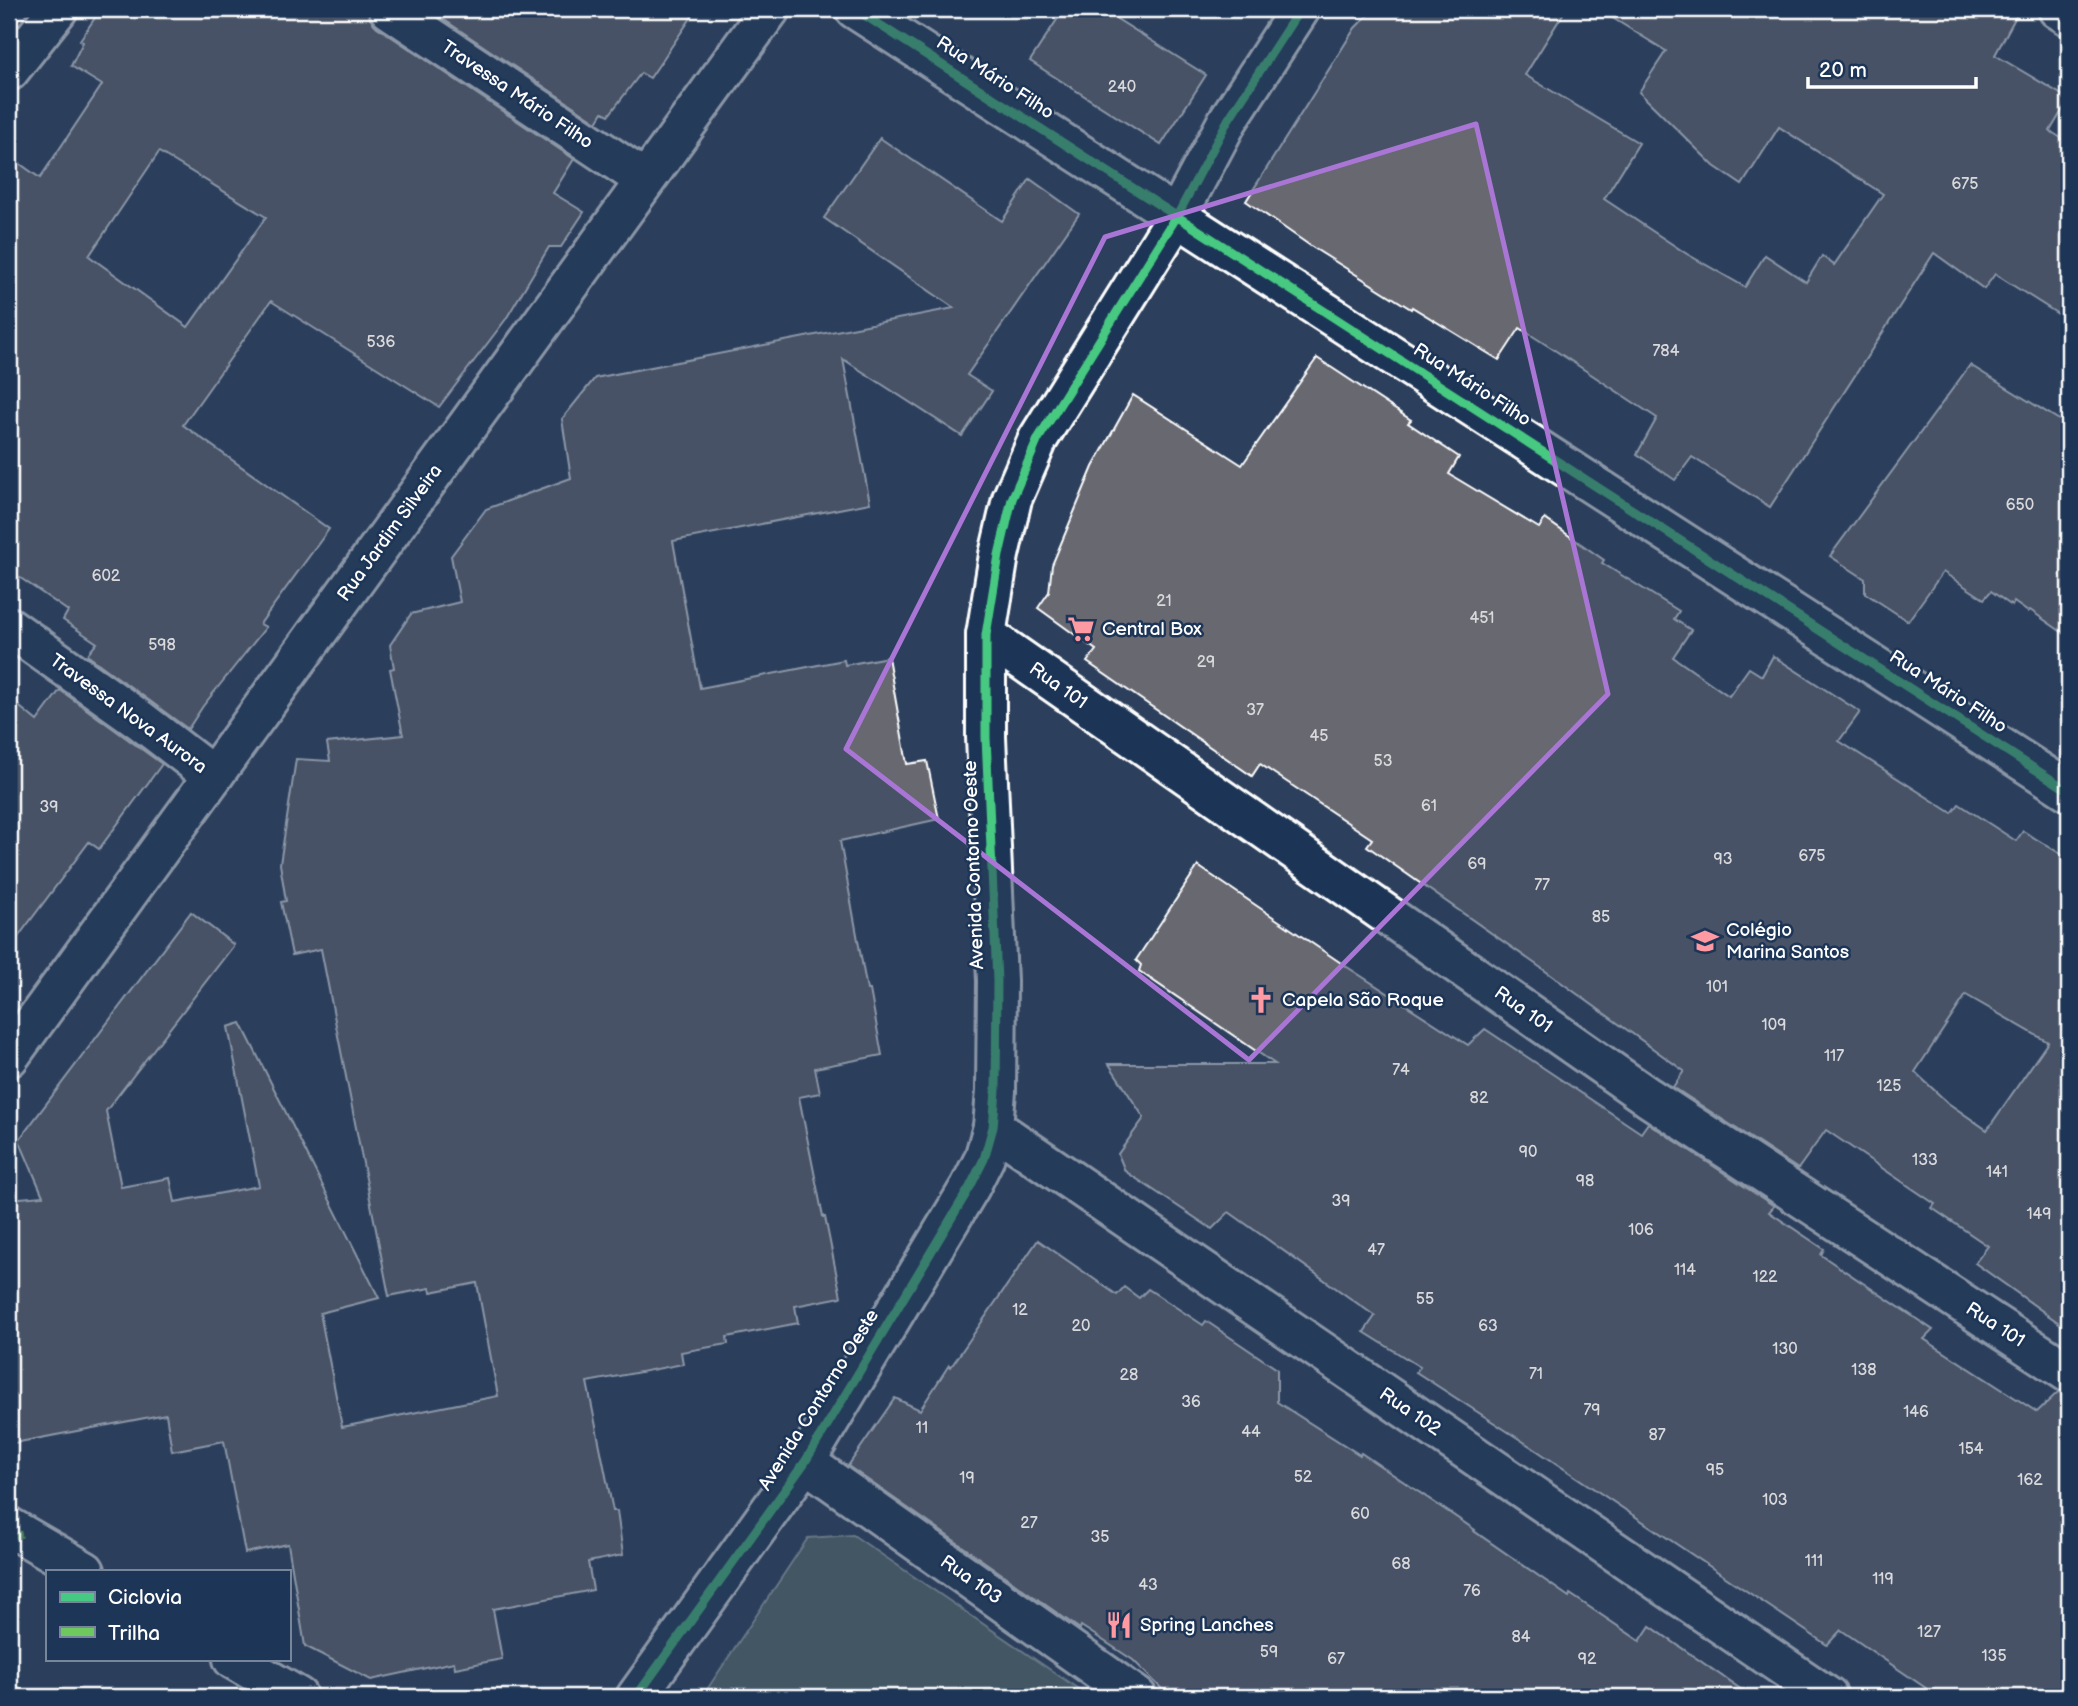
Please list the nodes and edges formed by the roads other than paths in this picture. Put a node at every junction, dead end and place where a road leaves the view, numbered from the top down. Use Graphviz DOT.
graph roads {
  1 [pos="58,9"];
  2 [pos="389,9"];
  3 [pos="770,9"];
  4 [pos="855,9"];
  5 [pos="1300,9"];
  6 [pos="2058,9"];
  7 [pos="2069,16"];
  8 [pos="9,71"];
  9 [pos="645,180"];
  10 [pos="1177,216"];
  11 [pos="9,627"];
  12 [pos="986,635"];
  13 [pos="213,776"];
  14 [pos="2069,791"];
  15 [pos="9,1057"];
  16 [pos="993,1126"];
  17 [pos="2069,1374"];
  18 [pos="805,1462"];
  19 [pos="9,1527"];
  20 [pos="83,1570"];
  21 [pos="235,1660"];
  22 [pos="298,1697"];
  23 [pos="636,1697"];
  24 [pos="1137,1697"];
  25 [pos="1828,1697"];
  1 -- 8 [label="street"];
  2 -- 9 [label="street, Travessa Mário Filho"];
  3 -- 9 [label="street, Rua Jardim Silveira"];
  4 -- 10 [label="street, Rua Mário Filho"];
  5 -- 10 [label="street, Avenida Contorno Oeste"];
  6 -- 7 [label="street"];
  9 -- 13 [label="street, Rua Jardim Silveira"];
  10 -- 12 [label="street, Avenida Contorno Oeste"];
  10 -- 14 [label="street, Rua Mário Filho"];
  11 -- 13 [label="street, Travessa Nova Aurora"];
  12 -- 16 [label="street, Avenida Contorno Oeste"];
  12 -- 17 [label="street, Rua 101"];
  13 -- 15 [label="street, Rua Jardim Silveira"];
  16 -- 18 [label="street, Avenida Contorno Oeste"];
  16 -- 25 [label="street, Rua 102"];
  18 -- 23 [label="street, Avenida Contorno Oeste"];
  18 -- 24 [label="street, Rua 103"];
  19 -- 20 [label="street"];
  21 -- 22 [label="street"];
}
